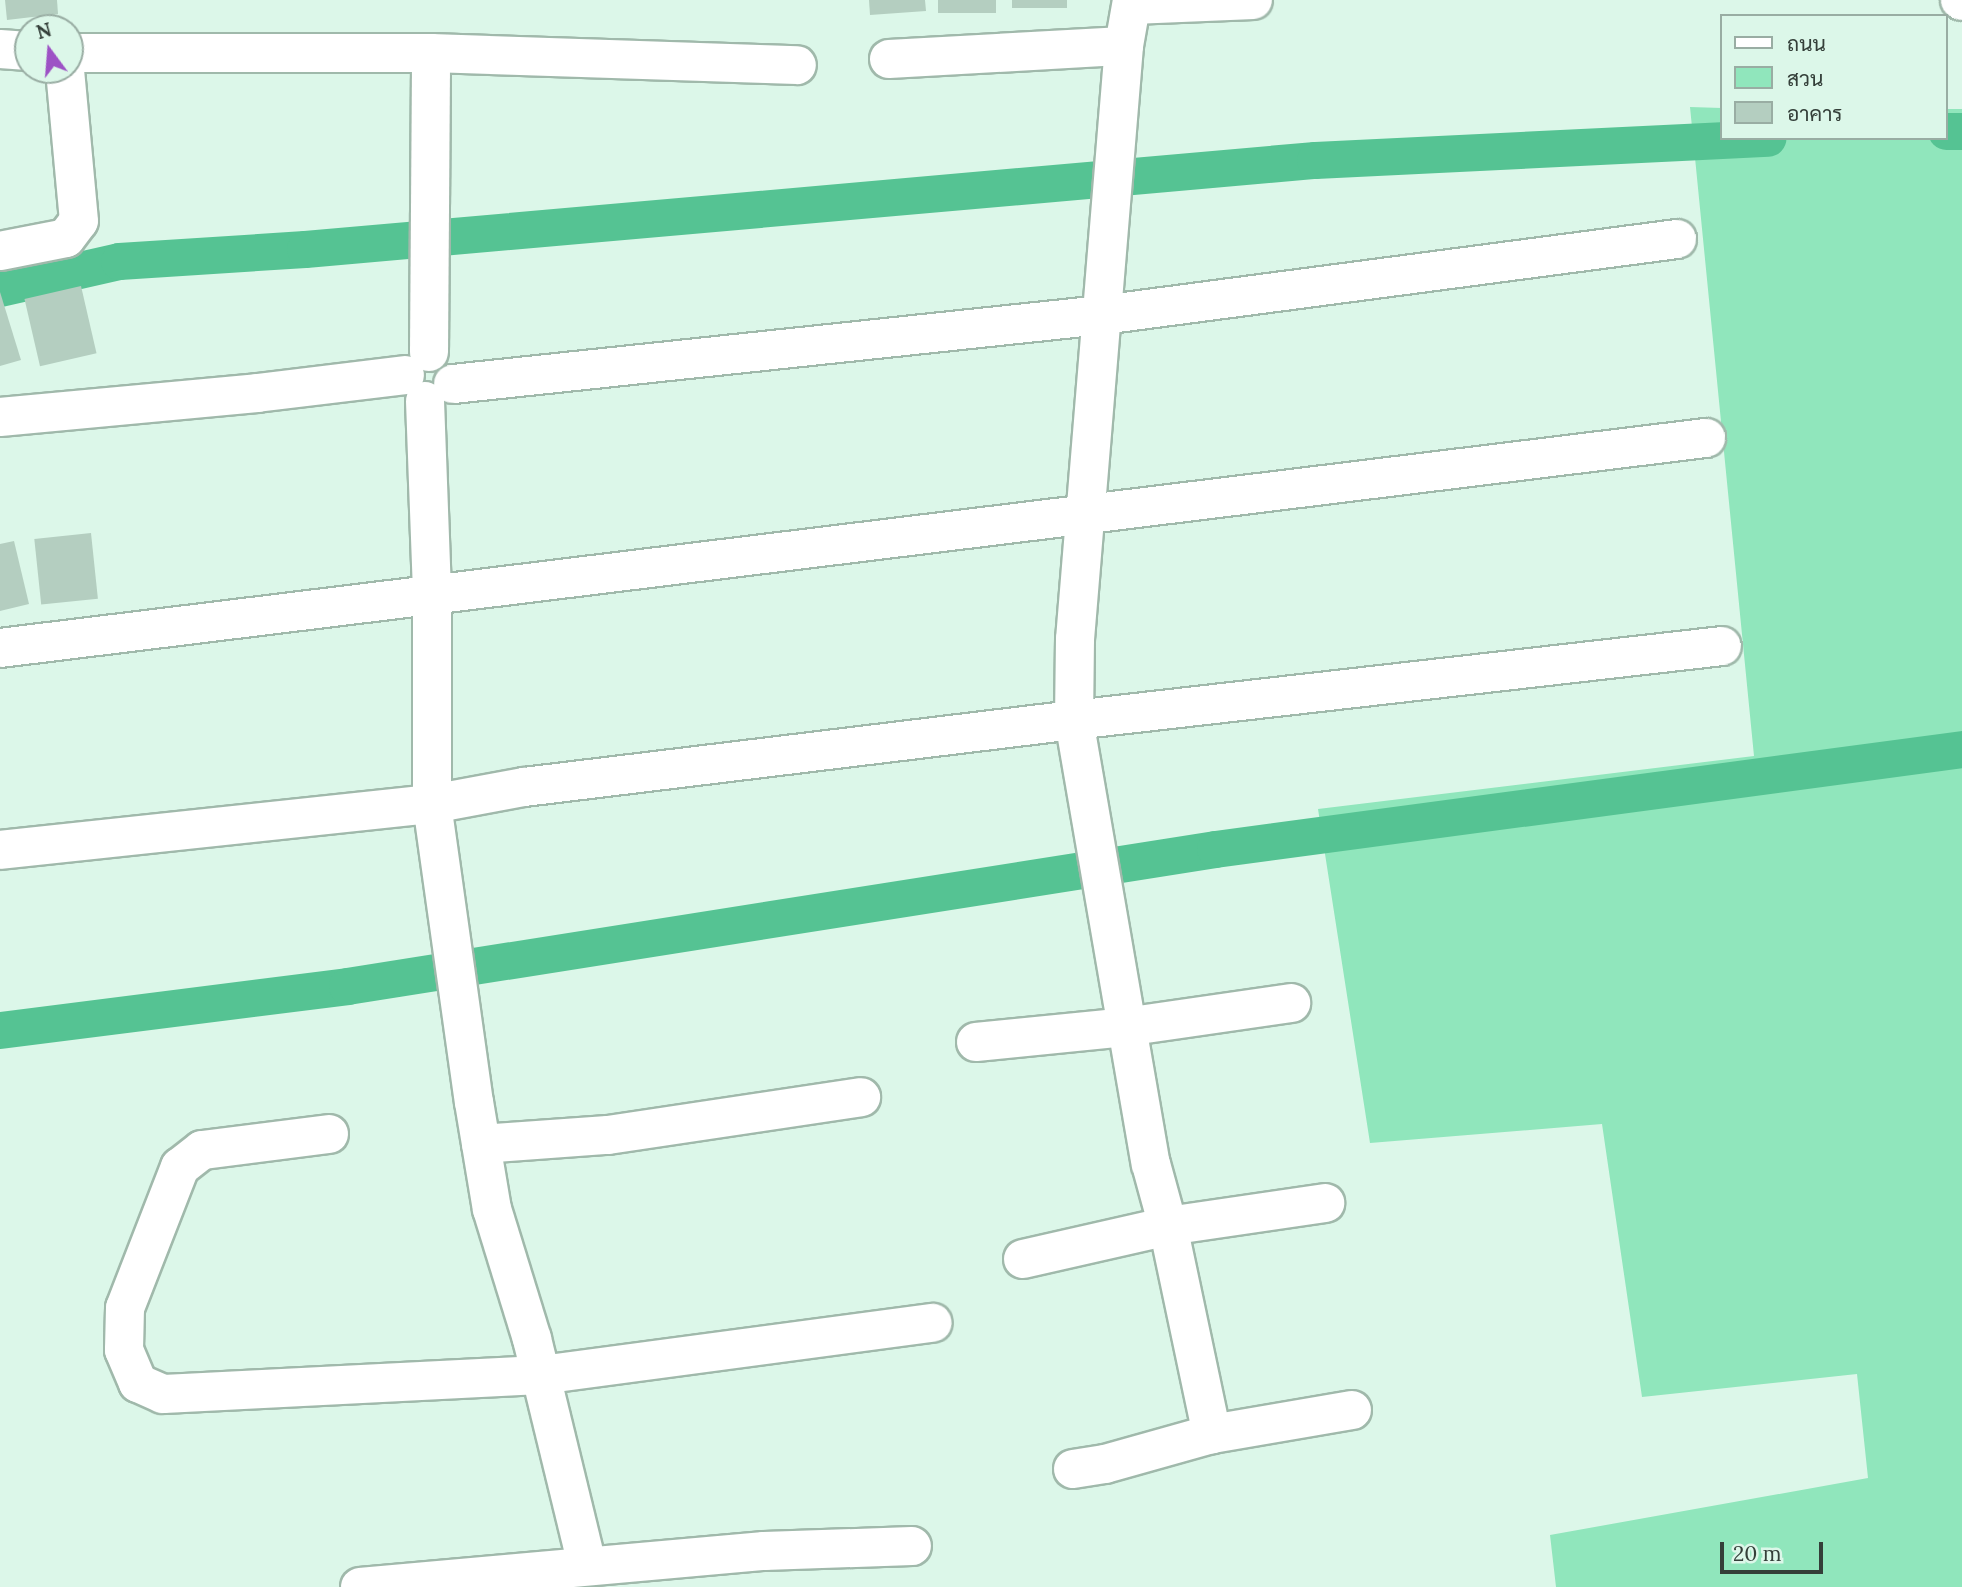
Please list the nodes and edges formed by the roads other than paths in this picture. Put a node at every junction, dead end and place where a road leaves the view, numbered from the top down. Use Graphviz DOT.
graph roads {
  1 [pos="1253,0"];
  2 [pos="1133,2"];
  3 [pos="1124,46"];
  4 [pos="84,53"];
  5 [pos="432,53"];
  6 [pos="889,59"];
  7 [pos="797,65"];
  8 [pos="66,84"];
  9 [pos="1677,239"];
  10 [pos="0,251"];
  11 [pos="1102,315"];
  12 [pos="428,378"];
  13 [pos="0,417"];
  14 [pos="1706,438"];
  15 [pos="1085,515"];
  16 [pos="432,594"];
  17 [pos="1722,646"];
  18 [pos="0,649"];
  19 [pos="1073,720"];
  20 [pos="432,804"];
  21 [pos="0,850"];
  22 [pos="1291,1003"];
  23 [pos="1125,1027"];
  24 [pos="976,1042"];
  25 [pos="861,1097"];
  26 [pos="330,1134"];
  27 [pos="481,1144"];
  28 [pos="1325,1203"];
  29 [pos="1168,1226"];
  30 [pos="1023,1259"];
  31 [pos="933,1323"];
  32 [pos="541,1375"];
  33 [pos="1352,1410"];
  34 [pos="1212,1434"];
  35 [pos="1073,1469"];
  36 [pos="912,1546"];
  37 [pos="587,1565"];
  38 [pos="359,1587"];
  1 -- 2 [label="street"];
  2 -- 3 [label="street"];
  3 -- 6 [label="street"];
  3 -- 11 [label="street"];
  4 -- 5 [label="street"];
  5 -- 7 [label="street"];
  5 -- 12 [label="street"];
  8 -- 10 [label="street"];
  9 -- 11 [label="street"];
  11 -- 12 [label="street"];
  11 -- 15 [label="street"];
  12 -- 13 [label="street"];
  12 -- 16 [label="street"];
  14 -- 15 [label="street"];
  15 -- 16 [label="street"];
  15 -- 19 [label="street"];
  16 -- 18 [label="street"];
  16 -- 20 [label="street"];
  17 -- 19 [label="street"];
  19 -- 20 [label="street"];
  19 -- 23 [label="street"];
  20 -- 21 [label="street"];
  20 -- 27 [label="street"];
  22 -- 23 [label="street"];
  23 -- 24 [label="street"];
  23 -- 29 [label="street"];
  25 -- 27 [label="street"];
  26 -- 32 [label="street"];
  27 -- 32 [label="street"];
  28 -- 29 [label="street"];
  29 -- 30 [label="street"];
  29 -- 34 [label="street"];
  31 -- 32 [label="street"];
  32 -- 37 [label="street"];
  33 -- 34 [label="street"];
  34 -- 35 [label="street"];
  36 -- 37 [label="street"];
  37 -- 38 [label="street"];
}
